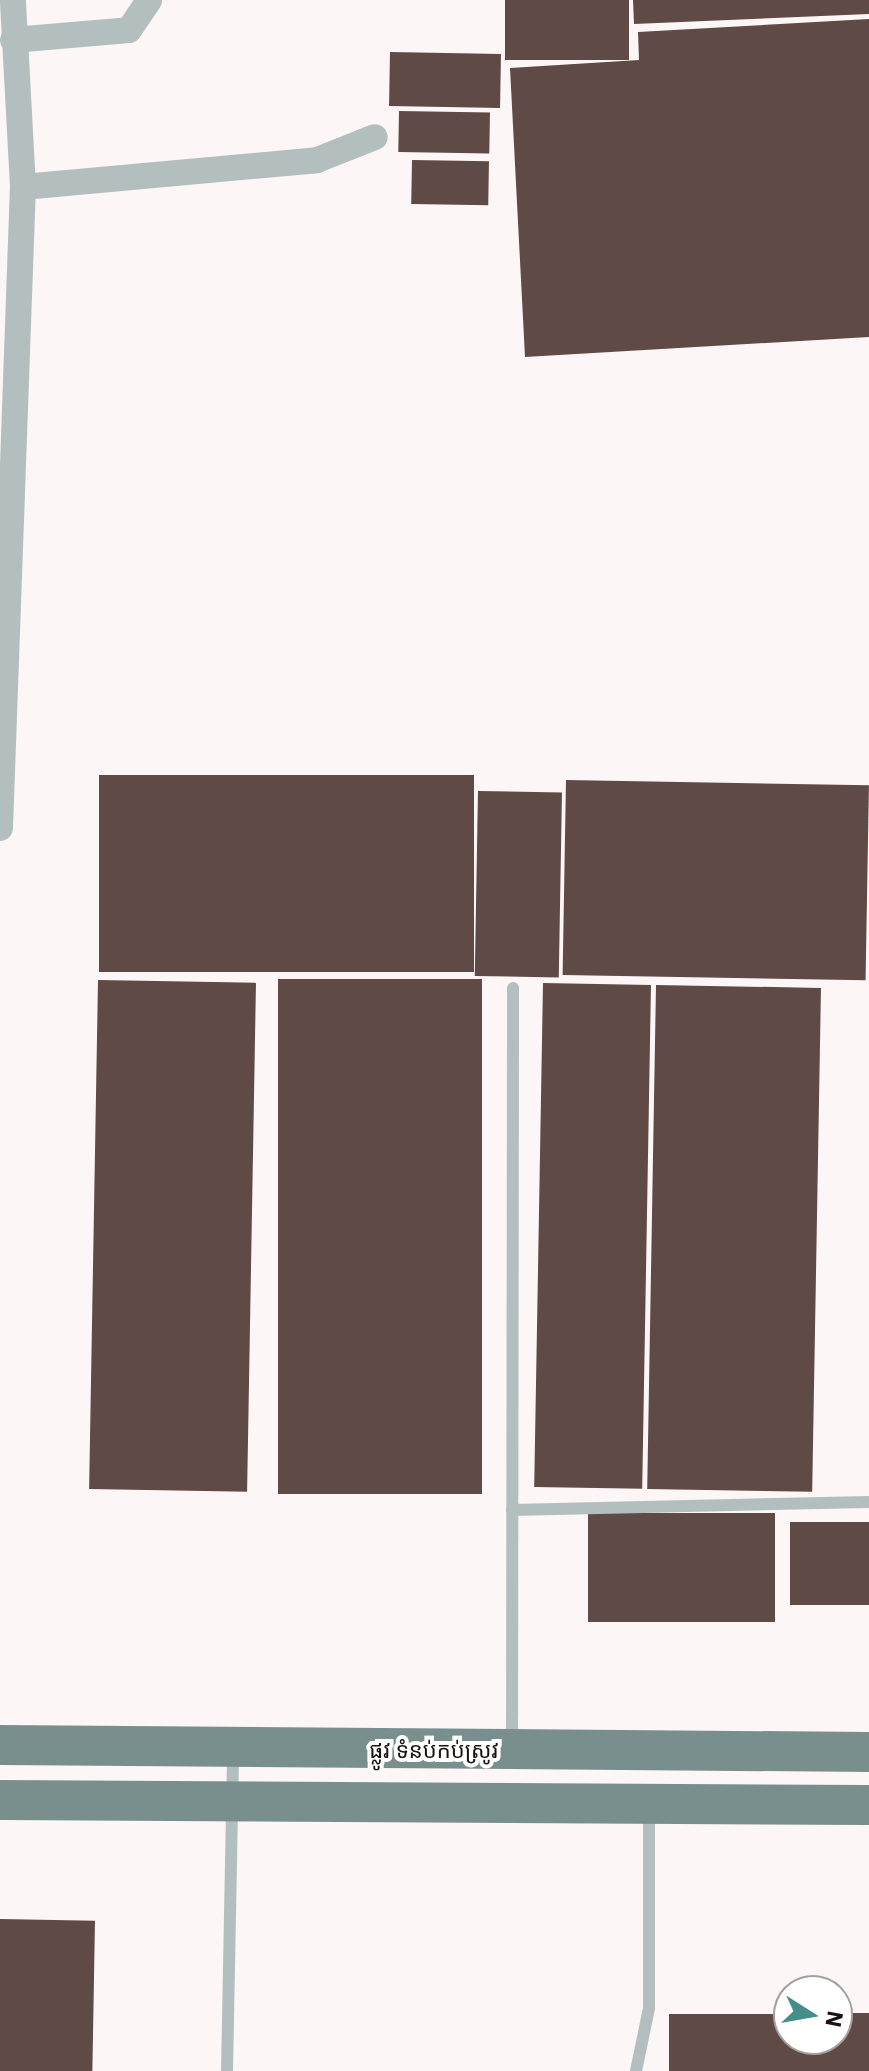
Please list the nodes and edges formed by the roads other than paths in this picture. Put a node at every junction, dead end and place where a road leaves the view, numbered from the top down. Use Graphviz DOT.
graph roads {
  1 [pos="149,0"];
  2 [pos="10,19"];
  3 [pos="375,137"];
  4 [pos="10,160"];
  5 [pos="23,187"];
  6 [pos="0,828"];
  7 [pos="513,988"];
  8 [pos="869,1502"];
  9 [pos="512,1510"];
  10 [pos="0,1745"];
  11 [pos="233,1749"];
  12 [pos="512,1751"];
  13 [pos="869,1752"];
  14 [pos="0,1800"];
  15 [pos="233,1801"];
  16 [pos="649,1804"];
  17 [pos="869,1805"];
  18 [pos="227,2071"];
  19 [pos="636,2071"];
  1 -- 2 [label="street"];
  2 -- 4 [label="street"];
  3 -- 5 [label="street"];
  4 -- 5 [label="street"];
  5 -- 6 [label="street"];
  7 -- 9 [label="lane"];
  8 -- 9 [label="lane"];
  9 -- 12 [label="lane"];
  10 -- 11 [label="main road, ផ្លូវ ទំនប់កប់ស្រូវ"];
  11 -- 12 [label="main road, ផ្លូវ ទំនប់កប់ស្រូវ"];
  11 -- 15 [label="lane"];
  12 -- 13 [label="main road, ផ្លូវ ទំនប់កប់ស្រូវ"];
  14 -- 15 [label="main road"];
  15 -- 16 [label="main road"];
  15 -- 18 [label="lane"];
  16 -- 17 [label="main road"];
  16 -- 19 [label="lane"];
}
